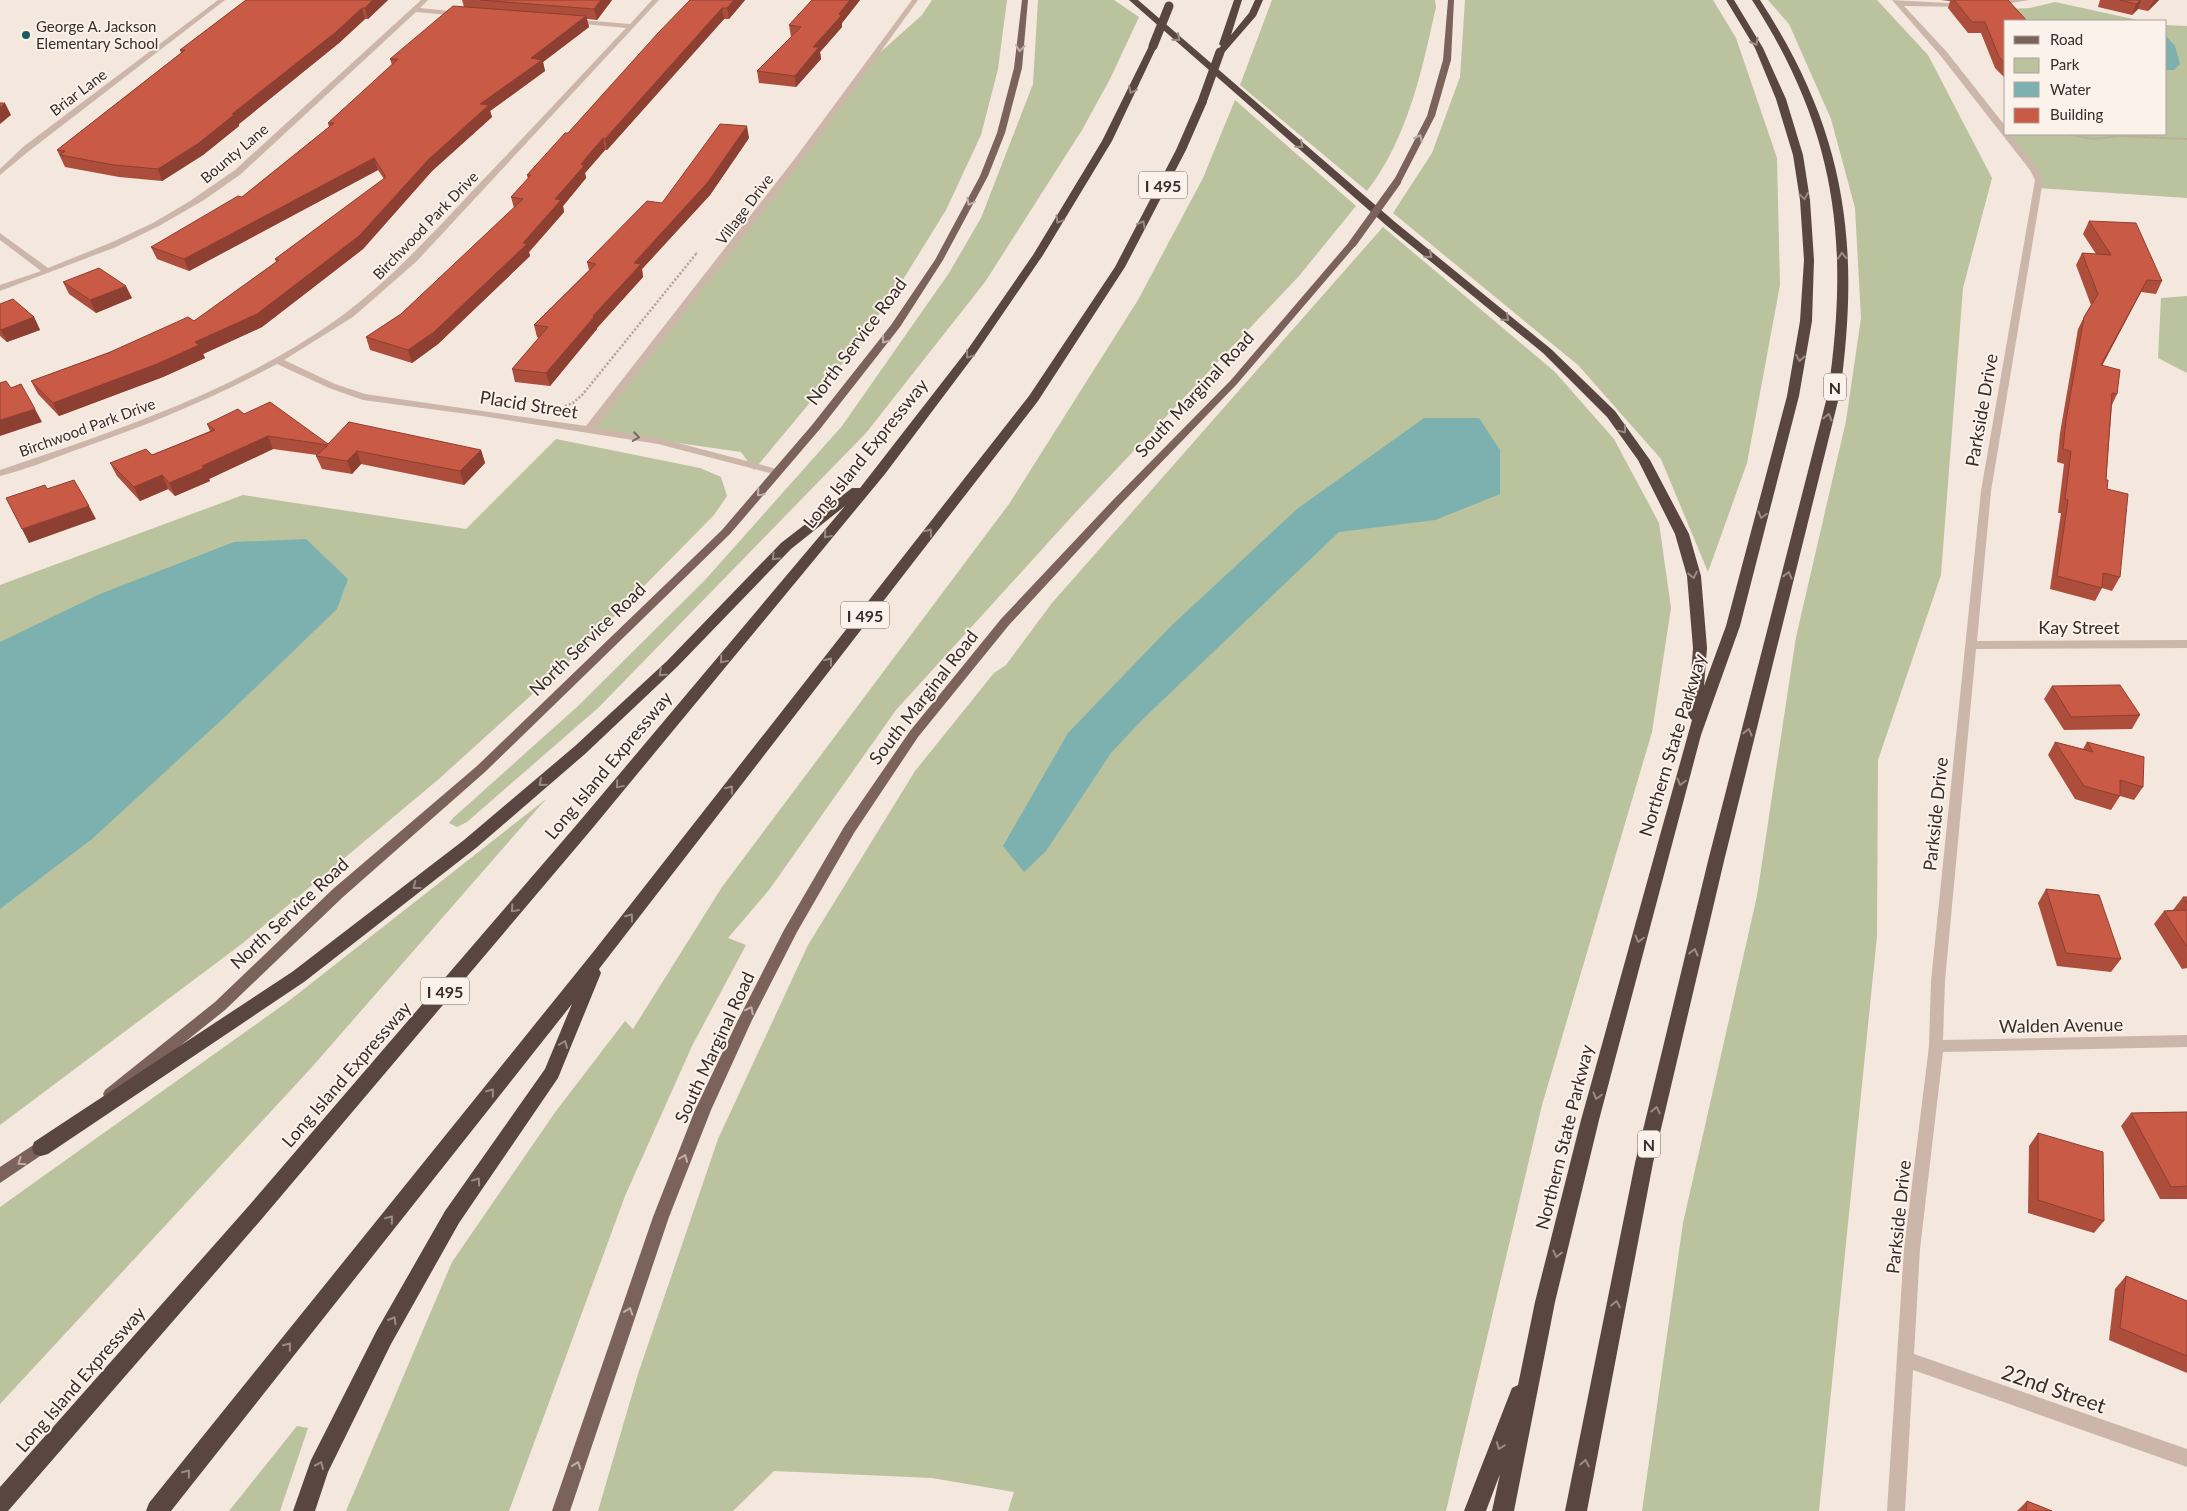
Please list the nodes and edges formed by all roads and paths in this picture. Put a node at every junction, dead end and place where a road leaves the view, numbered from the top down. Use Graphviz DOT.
graph roads {
  1 [pos="222,0"];
  2 [pos="425,0"];
  3 [pos="656,0"];
  4 [pos="915,0"];
  5 [pos="1025,0"];
  6 [pos="1133,0"];
  7 [pos="1238,0"];
  8 [pos="1259,0"];
  9 [pos="1451,0"];
  10 [pos="1730,0"];
  11 [pos="1756,0"];
  12 [pos="2026,0"];
  13 [pos="1897,2"];
  14 [pos="1170,3"];
  15 [pos="1973,5"];
  16 [pos="1982,5"];
  17 [pos="413,10"];
  18 [pos="468,14"];
  19 [pos="566,21"];
  20 [pos="632,26"];
  21 [pos="1220,52"];
  22 [pos="2004,130"];
  23 [pos="2008,135"];
  24 [pos="2069,135"];
  25 [pos="2187,139"];
  26 [pos="0,173"];
  27 [pos="0,236"];
  28 [pos="700,249"];
  29 [pos="47,271"];
  30 [pos="0,288"];
  31 [pos="279,361"];
  32 [pos="559,408"];
  33 [pos="588,430"];
  34 [pos="881,471"];
  35 [pos="778,472"];
  36 [pos="0,473"];
  37 [pos="2187,644"];
  38 [pos="1971,645"];
  39 [pos="1694,735"];
  40 [pos="600,956"];
  41 [pos="2187,1041"];
  42 [pos="1936,1046"];
  43 [pos="41,1148"];
  44 [pos="0,1176"];
  45 [pos="1535,1352"];
  46 [pos="1906,1360"];
  47 [pos="2187,1458"];
  48 [pos="0,1503"];
  49 [pos="157,1511"];
  50 [pos="304,1511"];
  51 [pos="561,1511"];
  52 [pos="1475,1511"];
  53 [pos="1503,1511"];
  54 [pos="1576,1511"];
  55 [pos="1896,1511"];
  1 -- 26 [label="street, Briar Lane"];
  2 -- 17 [label="street, Bounty Lane"];
  3 -- 20 [label="street, Birchwood Park Drive"];
  4 -- 33 [label="street, Village Drive"];
  5 -- 35 [label="main road, North Service Road, one-way"];
  6 -- 39 [label="highway, one-way"];
  7 -- 21 [label="highway, I 495"];
  8 -- 21 [label="highway"];
  51 -- 9 [label="main road, South Marginal Road, one-way, bridge"];
  10 -- 39 [label="highway, Northern State Parkway, one-way"];
  54 -- 11 [label="highway, N, one-way"];
  12 -- 16 [label="street"];
  13 -- 15 [label="street"];
  13 -- 22 [label="street, Parkside Drive"];
  14 -- 34 [label="highway, Long Island Expressway / I 495, one-way, bridge"];
  17 -- 18 [label="street"];
  17 -- 29 [label="street, Bounty Lane"];
  19 -- 20 [label="street"];
  20 -- 31 [label="street, Birchwood Park Drive"];
  40 -- 21 [label="highway, I 495, one-way, bridge"];
  23 -- 38 [label="street, Parkside Drive"];
  24 -- 25 [label="path"];
  27 -- 29 [label="street"];
  28 -- 32 [label="path"];
  29 -- 30 [label="street, Bounty Lane"];
  31 -- 33 [label="street, Placid Street"];
  31 -- 36 [label="street, Birchwood Park Drive"];
  33 -- 35 [label="street, Placid Street, one-way"];
  34 -- 43 [label="highway, one-way"];
  34 -- 48 [label="highway, Long Island Expressway / I 495, one-way"];
  35 -- 43 [label="main road, North Service Road, one-way"];
  37 -- 38 [label="street, Kay Street"];
  38 -- 42 [label="street, Parkside Drive"];
  39 -- 45 [label="highway, Northern State Parkway, one-way"];
  49 -- 40 [label="highway, I 495, one-way"];
  50 -- 40 [label="highway, one-way"];
  41 -- 42 [label="street, Walden Avenue"];
  42 -- 46 [label="street, Parkside Drive"];
  43 -- 44 [label="main road, North Service Road, one-way"];
  45 -- 52 [label="highway, one-way"];
  45 -- 53 [label="highway, Northern State Parkway"];
  46 -- 47 [label="street, 22nd Street"];
  46 -- 55 [label="street, Parkside Drive"];
}
